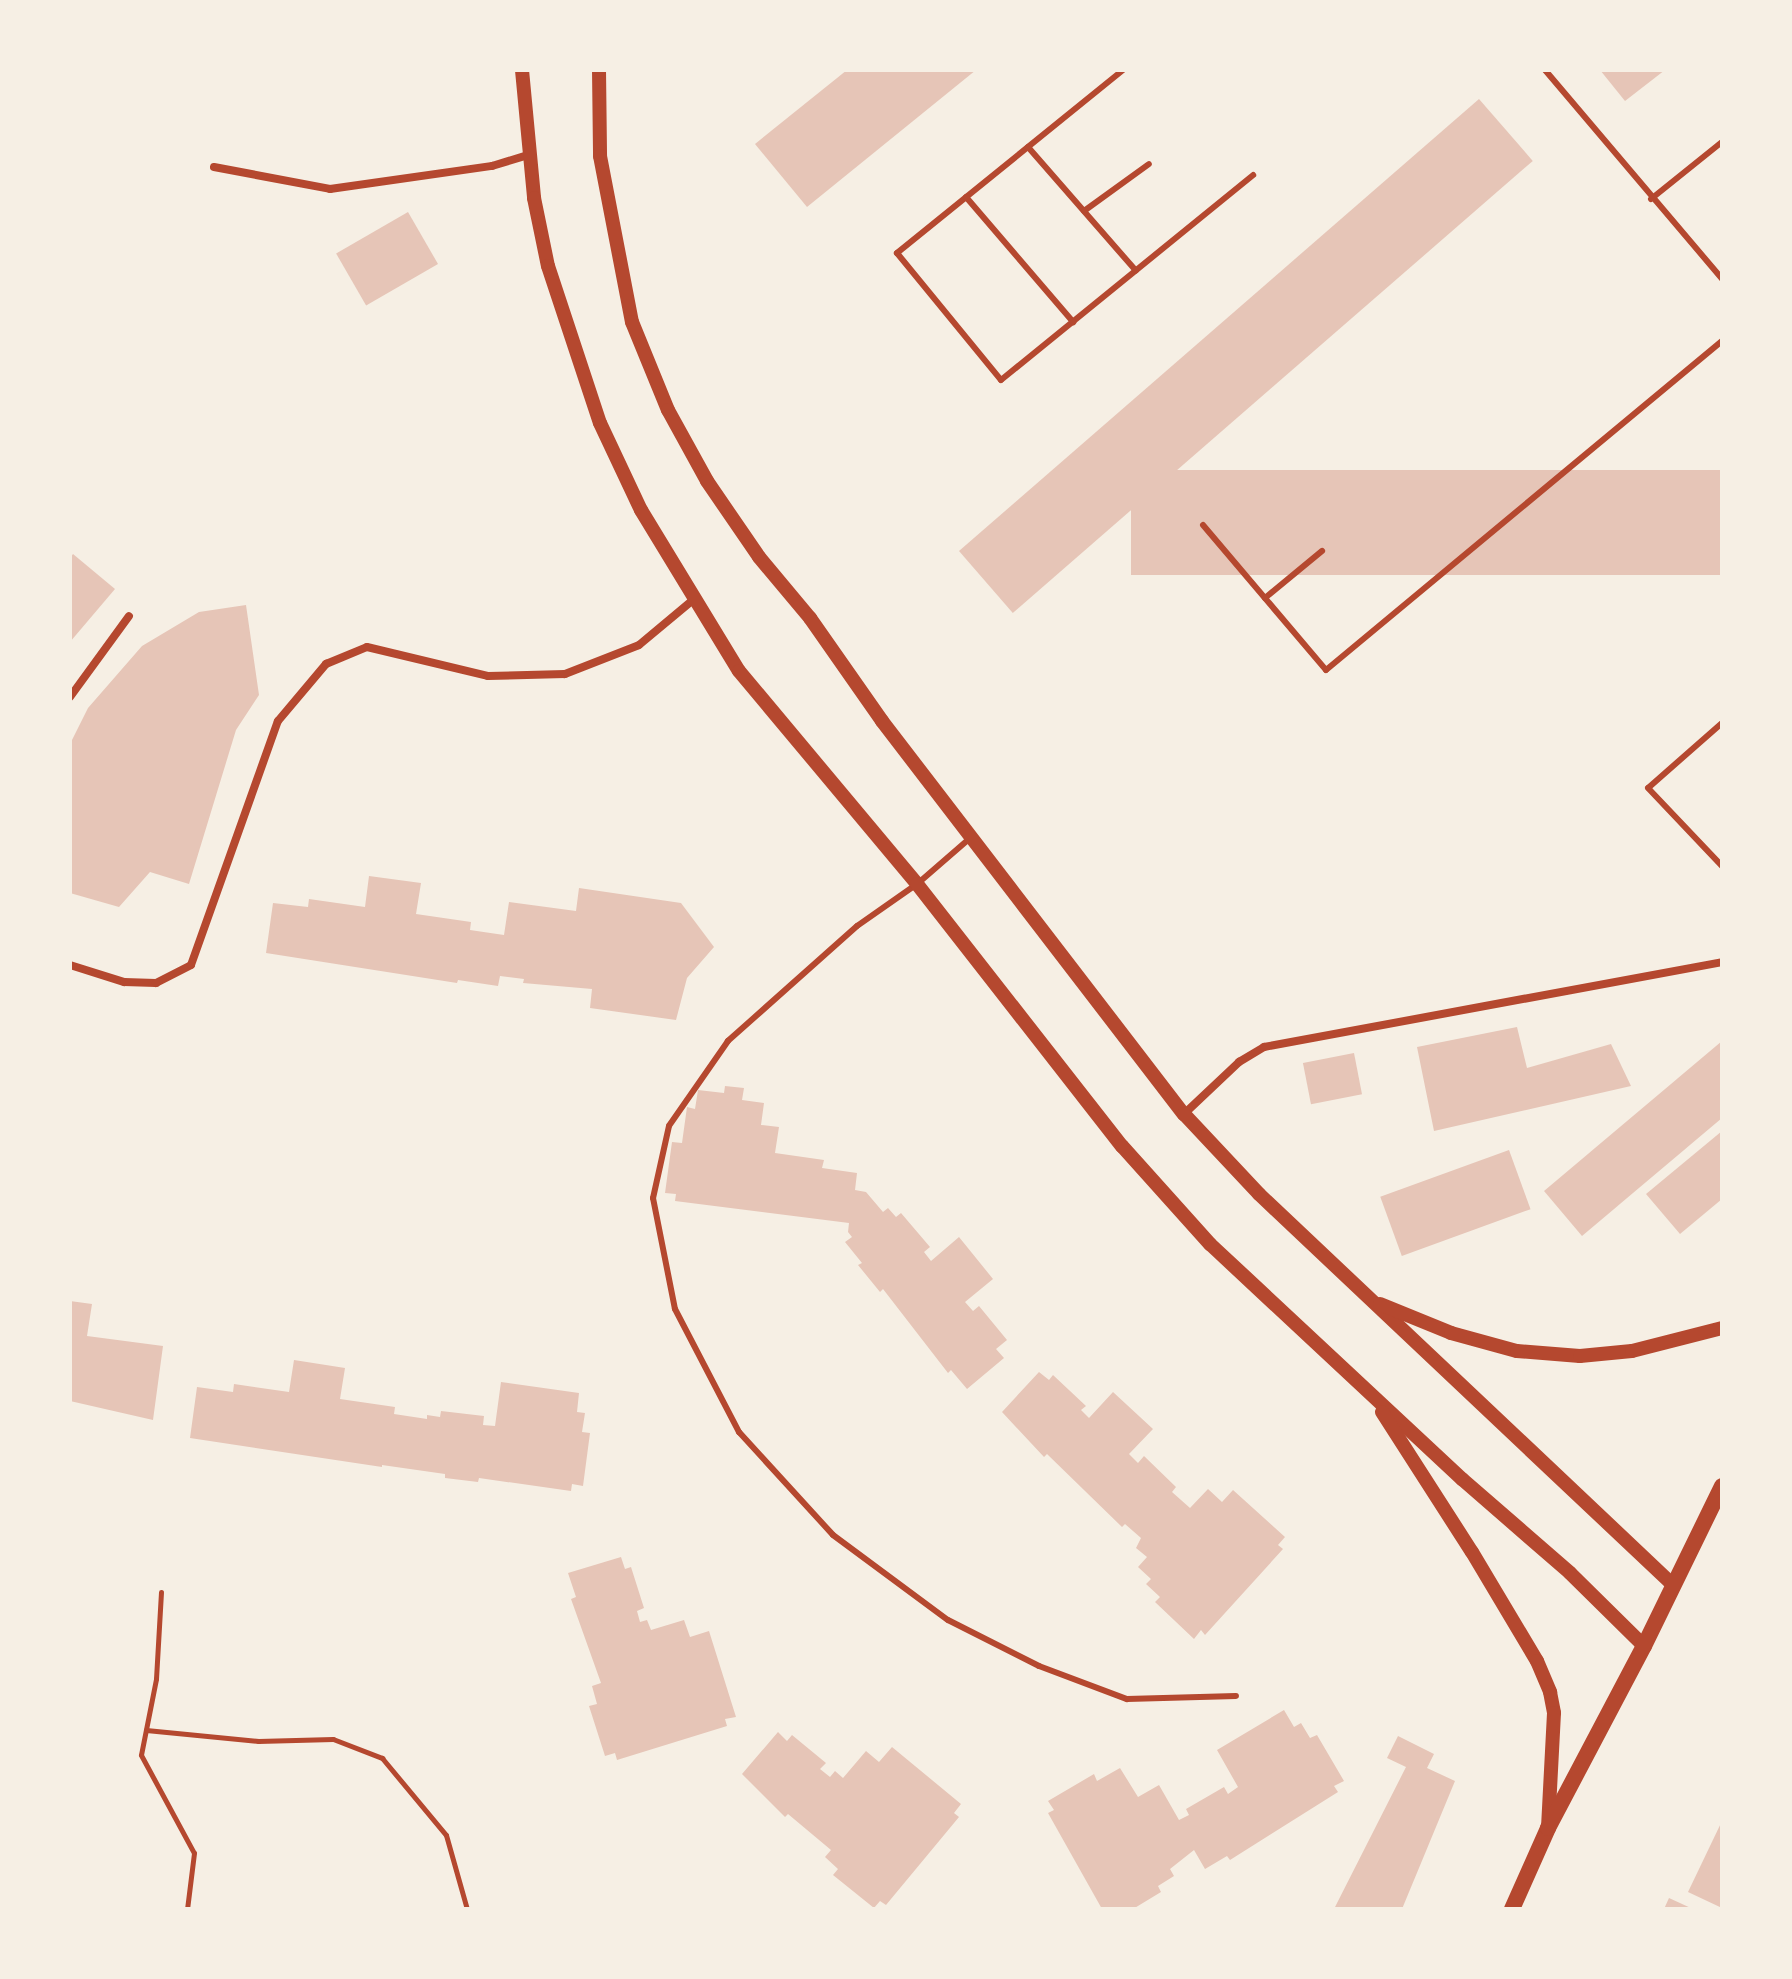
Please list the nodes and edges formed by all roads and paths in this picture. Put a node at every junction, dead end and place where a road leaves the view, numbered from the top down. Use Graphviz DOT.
graph roads {
  1 [pos="522,70"];
  2 [pos="599,70"];
  3 [pos="1123,70"];
  4 [pos="1545,70"];
  5 [pos="1722,142"];
  6 [pos="1028,147"];
  7 [pos="529,155"];
  8 [pos="1149,164"];
  9 [pos="214,167"];
  10 [pos="1253,175"];
  11 [pos="966,197"];
  12 [pos="1651,199"];
  13 [pos="1084,211"];
  14 [pos="1136,271"];
  15 [pos="1722,279"];
  16 [pos="1073,322"];
  17 [pos="1722,341"];
  18 [pos="1203,525"];
  19 [pos="1322,551"];
  20 [pos="1265,598"];
  21 [pos="693,600"];
  22 [pos="129,616"];
  23 [pos="70,697"];
  24 [pos="1722,723"];
  25 [pos="972,836"];
  26 [pos="1722,866"];
  27 [pos="917,884"];
  28 [pos="1722,962"];
  29 [pos="70,965"];
  30 [pos="1184,1114"];
  31 [pos="1372,1300"];
  32 [pos="1722,1328"];
  33 [pos="1368,1392"];
  34 [pos="1722,1486"];
  35 [pos="1672,1584"];
  36 [pos="161,1592"];
  37 [pos="1644,1646"];
  38 [pos="1236,1696"];
  39 [pos="146,1730"];
  40 [pos="1548,1828"];
  41 [pos="187,1909"];
  42 [pos="467,1909"];
  43 [pos="1512,1909"];
  1 -- 7 [label="street"];
  2 -- 25 [label="street"];
  3 -- 6 [label="lane"];
  4 -- 12 [label="lane"];
  5 -- 12 [label="lane"];
  6 -- 11 [label="lane"];
  6 -- 13 [label="lane"];
  7 -- 9 [label="street"];
  7 -- 21 [label="street"];
  8 -- 13 [label="lane"];
  10 -- 14 [label="lane"];
  11 -- 16 [label="lane"];
  11 -- 16 [label="lane"];
  12 -- 15 [label="lane"];
  13 -- 14 [label="lane"];
  14 -- 16 [label="lane"];
  17 -- 20 [label="lane"];
  18 -- 20 [label="lane"];
  19 -- 20 [label="lane"];
  21 -- 27 [label="street"];
  21 -- 29 [label="street"];
  22 -- 23 [label="street"];
  24 -- 26 [label="lane"];
  25 -- 27 [label="lane"];
  25 -- 30 [label="street"];
  27 -- 33 [label="street"];
  27 -- 38 [label="lane"];
  28 -- 30 [label="street"];
  30 -- 31 [label="street"];
  31 -- 32 [label="street"];
  31 -- 35 [label="street"];
  33 -- 37 [label="street"];
  33 -- 40 [label="street"];
  34 -- 35 [label="main road"];
  35 -- 37 [label="main road"];
  36 -- 39 [label="path"];
  37 -- 40 [label="main road"];
  39 -- 41 [label="path"];
  39 -- 42 [label="path"];
  40 -- 43 [label="main road"];
}
